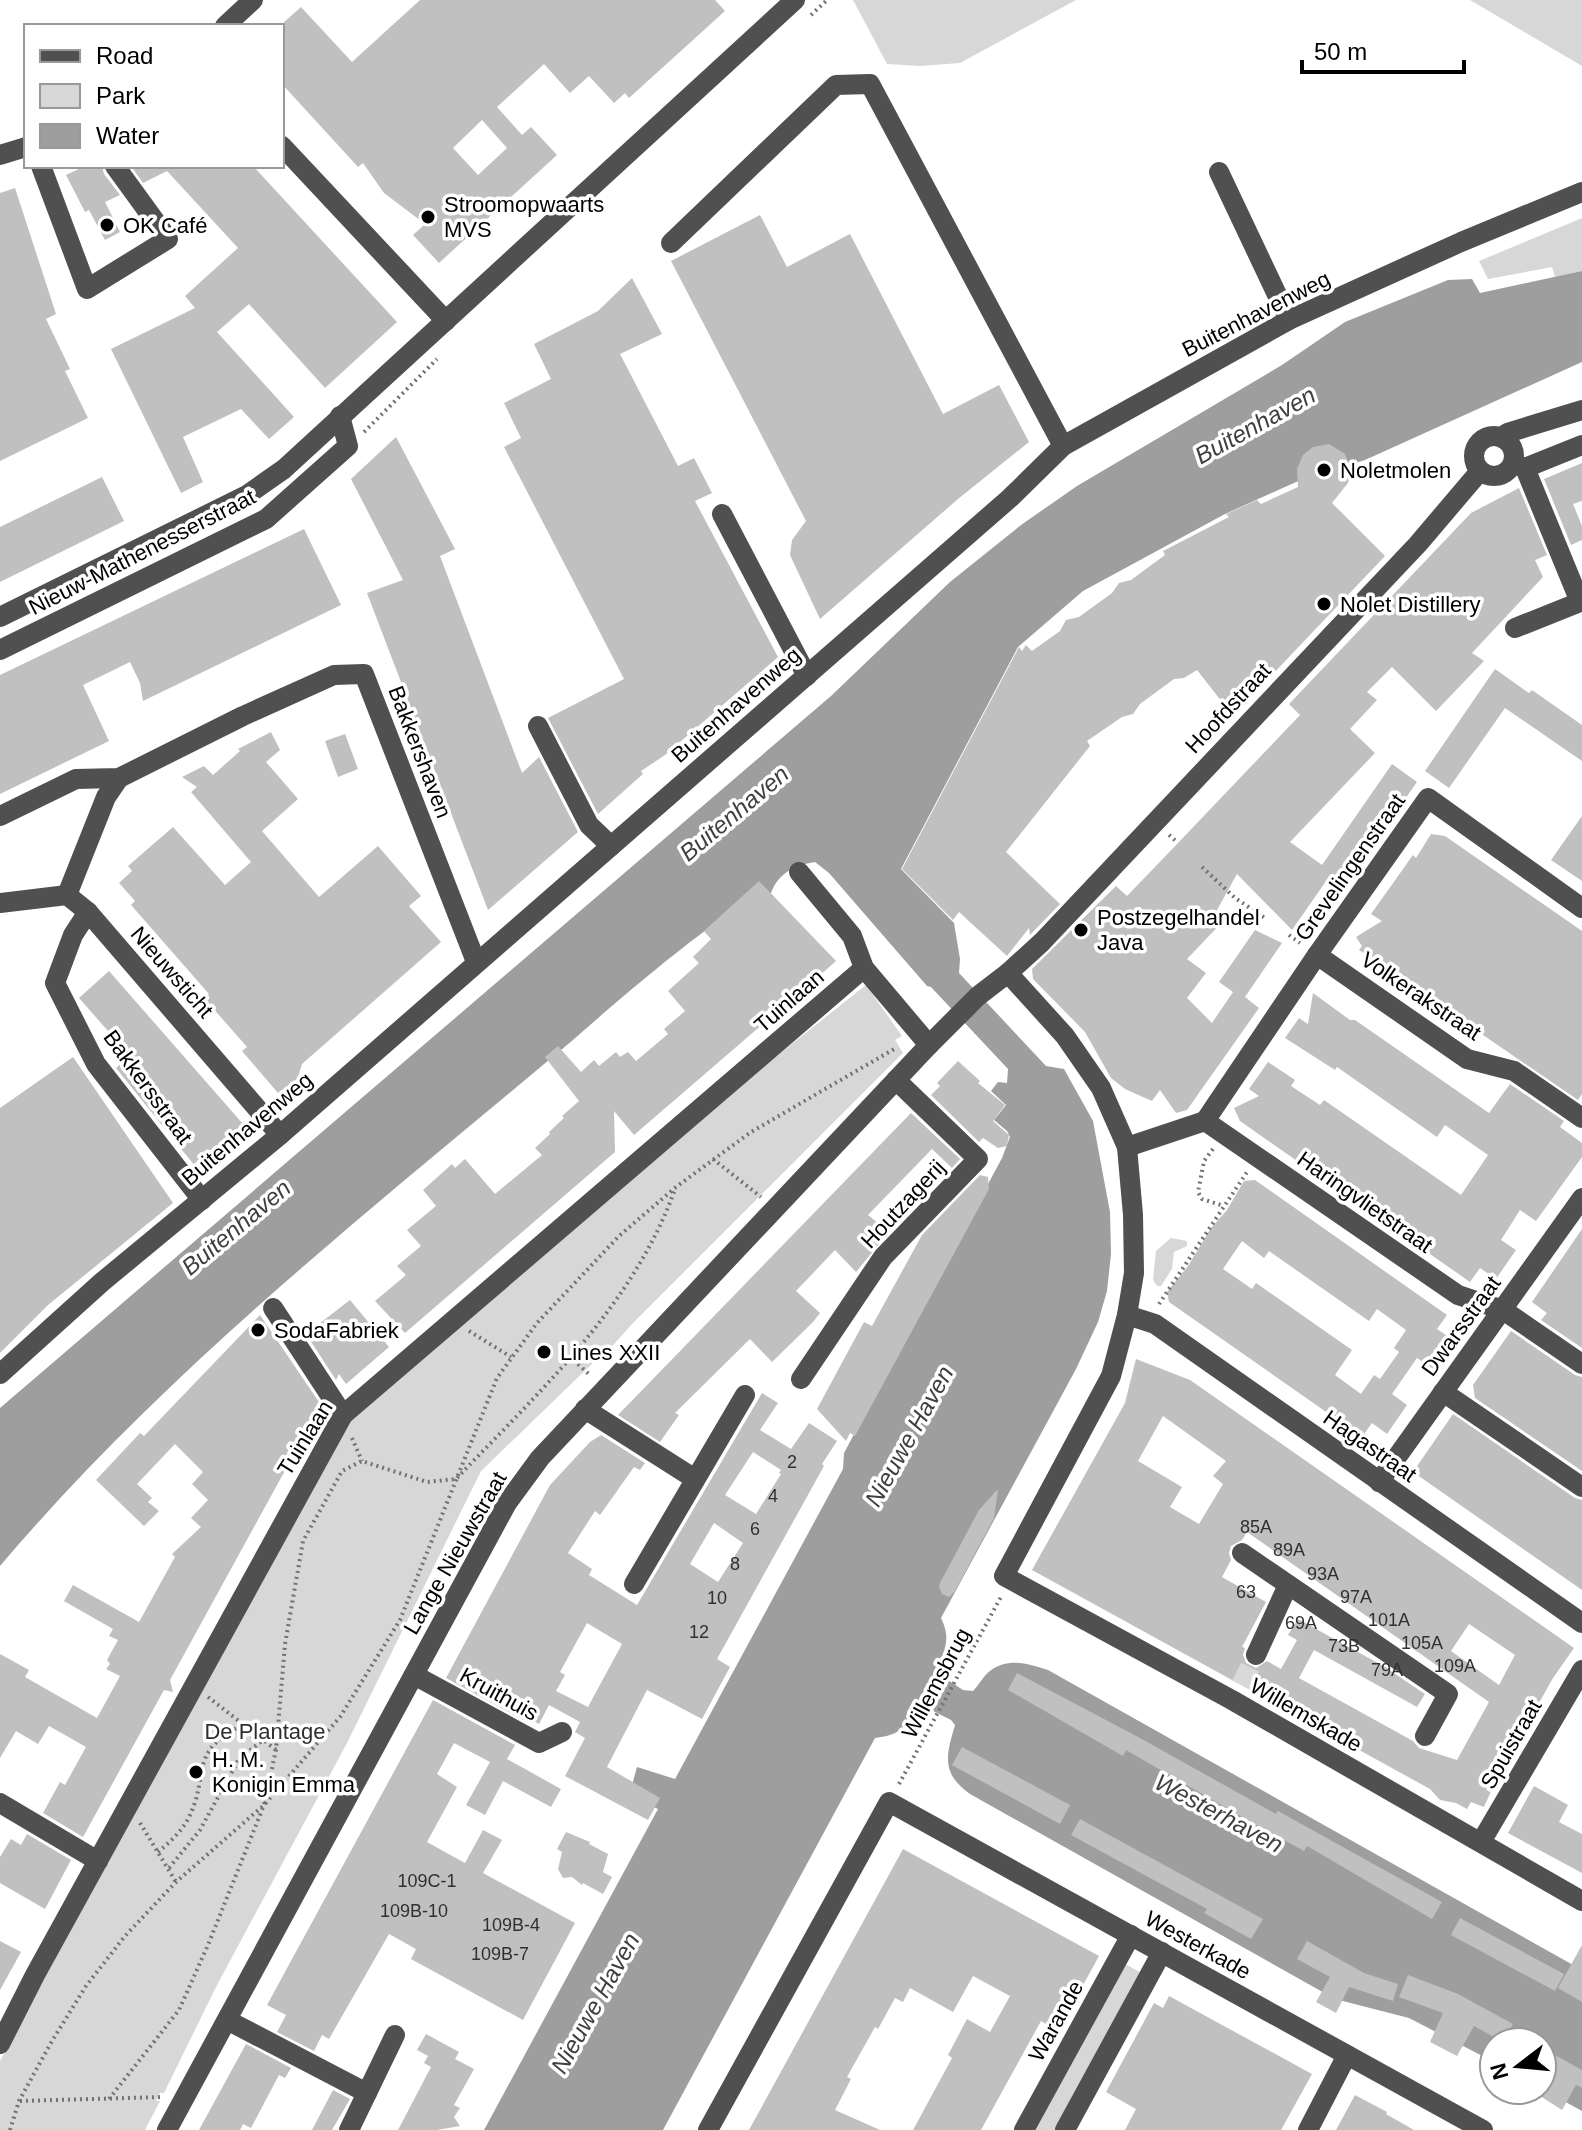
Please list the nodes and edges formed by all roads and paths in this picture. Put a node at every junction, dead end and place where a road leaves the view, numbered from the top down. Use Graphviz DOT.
graph roads {
  1 [pos="253,0"];
  2 [pos="795,0"];
  3 [pos="227,24"];
  4 [pos="24,148"];
  5 [pos="284,148"];
  6 [pos="0,155"];
  7 [pos="42,168"];
  8 [pos="116,168"];
  9 [pos="1219,172"];
  10 [pos="1582,192"];
  11 [pos="671,243"];
  12 [pos="1289,320"];
  13 [pos="446,321"];
  14 [pos="1582,410"];
  15 [pos="340,416"];
  16 [pos="1504,439"];
  17 [pos="1582,445"];
  18 [pos="1063,446"];
  19 [pos="1519,465"];
  20 [pos="1480,471"];
  21 [pos="722,514"];
  22 [pos="0,617"];
  23 [pos="1515,628"];
  24 [pos="0,650"];
  25 [pos="807,676"];
  26 [pos="538,726"];
  27 [pos="119,778"];
  28 [pos="0,816"];
  29 [pos="611,846"];
  30 [pos="1202,867"];
  31 [pos="799,872"];
  32 [pos="67,895"];
  33 [pos="0,903"];
  34 [pos="1582,908"];
  35 [pos="88,912"];
  36 [pos="1265,918"];
  37 [pos="1317,955"];
  38 [pos="476,962"];
  39 [pos="864,968"];
  40 [pos="1008,973"];
  41 [pos="929,1045"];
  42 [pos="896,1080"];
  43 [pos="1582,1118"];
  44 [pos="1205,1121"];
  45 [pos="1224,1134"];
  46 [pos="280,1135"];
  47 [pos="1127,1147"];
  48 [pos="1257,1157"];
  49 [pos="713,1159"];
  50 [pos="676,1187"];
  51 [pos="1582,1198"];
  52 [pos="202,1200"];
  53 [pos="1224,1206"];
  54 [pos="775,1211"];
  55 [pos="1564,1224"];
  56 [pos="1582,1236"];
  57 [pos="273,1308"];
  58 [pos="1503,1310"];
  59 [pos="1127,1315"];
  60 [pos="453,1321"];
  61 [pos="1155,1324"];
  62 [pos="569,1356"];
  63 [pos="511,1357"];
  64 [pos="1582,1364"];
  65 [pos="0,1374"];
  66 [pos="801,1379"];
  67 [pos="605,1388"];
  68 [pos="1443,1392"];
  69 [pos="745,1395"];
  70 [pos="585,1409"];
  71 [pos="343,1415"];
  72 [pos="456,1479"];
  73 [pos="695,1479"];
  74 [pos="1379,1482"];
  75 [pos="1582,1487"];
  76 [pos="1242,1553"];
  77 [pos="1007,1577"];
  78 [pos="634,1584"];
  79 [pos="1288,1585"];
  80 [pos="1582,1623"];
  81 [pos="1256,1655"];
  82 [pos="1582,1670"];
  83 [pos="414,1675"];
  84 [pos="193,1686"];
  85 [pos="242,1725"];
  86 [pos="562,1732"];
  87 [pos="1425,1736"];
  88 [pos="263,1740"];
  89 [pos="276,1750"];
  90 [pos="889,1802"];
  91 [pos="0,1803"];
  92 [pos="128,1804"];
  93 [pos="264,1805"];
  94 [pos="1481,1842"];
  95 [pos="158,1852"];
  96 [pos="98,1861"];
  97 [pos="169,1868"];
  98 [pos="176,1882"];
  99 [pos="1582,1901"];
  100 [pos="1131,1935"];
  101 [pos="1162,1952"];
  102 [pos="227,2020"];
  103 [pos="395,2035"];
  104 [pos="0,2044"];
  105 [pos="1347,2055"];
  106 [pos="367,2093"];
  107 [pos="185,2097"];
  108 [pos="109,2099"];
  109 [pos="19,2101"];
  110 [pos="10,2130"];
  111 [pos="167,2130"];
  112 [pos="349,2130"];
  113 [pos="708,2130"];
  114 [pos="1024,2130"];
  115 [pos="1065,2130"];
  116 [pos="1308,2130"];
  117 [pos="1483,2130"];
  1 -- 3 [label="street"];
  2 -- 13 [label="street, Nieuw-Mathenesserstraat"];
  4 -- 6 [label="street"];
  5 -- 13 [label="street"];
  7 -- 8 [label="street"];
  9 -- 12 [label="street"];
  10 -- 12 [label="street, Buitenhavenweg"];
  11 -- 18 [label="street"];
  12 -- 18 [label="street, Buitenhavenweg"];
  13 -- 15 [label="street, Nieuw-Mathenesserstraat"];
  14 -- 16 [label="street"];
  15 -- 22 [label="street, Nieuw-Mathenesserstraat"];
  15 -- 24 [label="street, Nieuw-Mathenesserstraat"];
  16 -- 19 [label="street"];
  16 -- 20 [label="street"];
  17 -- 19 [label="street"];
  18 -- 25 [label="street, Buitenhavenweg"];
  19 -- 20 [label="street"];
  19 -- 23 [label="street"];
  20 -- 40 [label="street, Hoofdstraat"];
  21 -- 25 [label="street"];
  25 -- 29 [label="street, Buitenhavenweg"];
  26 -- 29 [label="street"];
  27 -- 28 [label="street, Bakkershaven"];
  27 -- 32 [label="street"];
  27 -- 38 [label="street, Bakkershaven"];
  29 -- 38 [label="street, Buitenhavenweg"];
  30 -- 36 [label="path"];
  31 -- 39 [label="street"];
  32 -- 33 [label="street"];
  32 -- 35 [label="street, Nieuwsticht"];
  34 -- 37 [label="street, Grevelingenstraat"];
  35 -- 46 [label="street, Nieuwsticht"];
  35 -- 52 [label="street, Bakkersstraat"];
  37 -- 43 [label="street, Volkerakstraat"];
  37 -- 44 [label="street, Grevelingenstraat"];
  38 -- 46 [label="street, Buitenhavenweg"];
  39 -- 41 [label="street"];
  39 -- 60 [label="street, Tuinlaan"];
  40 -- 41 [label="street, Hoofdstraat"];
  40 -- 47 [label="street"];
  41 -- 42 [label="street, Lange Nieuwstraat"];
  41 -- 49 [label="path"];
  42 -- 54 [label="street, Lange Nieuwstraat"];
  42 -- 66 [label="street, Houtzagerij"];
  44 -- 45 [label="street, Haringvlietstraat"];
  44 -- 47 [label="street"];
  45 -- 48 [label="street, Haringvlietstraat"];
  45 -- 53 [label="path"];
  46 -- 52 [label="street, Buitenhavenweg"];
  47 -- 59 [label="street"];
  48 -- 53 [label="path"];
  48 -- 58 [label="street, Haringvlietstraat"];
  49 -- 50 [label="path"];
  49 -- 54 [label="path"];
  50 -- 62 [label="path"];
  50 -- 63 [label="path"];
  51 -- 55 [label="street, Dwarsstraat"];
  52 -- 65 [label="street, Buitenhavenweg"];
  53 -- 61 [label="path"];
  54 -- 67 [label="street, Lange Nieuwstraat"];
  55 -- 56 [label="street"];
  55 -- 58 [label="street, Dwarsstraat"];
  57 -- 71 [label="street"];
  58 -- 64 [label="street, Haringvlietstraat"];
  58 -- 68 [label="street, Dwarsstraat"];
  59 -- 61 [label="street, Hagastraat"];
  59 -- 77 [label="street"];
  60 -- 63 [label="path"];
  60 -- 71 [label="street, Tuinlaan"];
  61 -- 74 [label="street, Hagastraat"];
  62 -- 67 [label="path"];
  62 -- 72 [label="path"];
  63 -- 72 [label="path"];
  67 -- 70 [label="street, Lange Nieuwstraat"];
  68 -- 74 [label="street, Dwarsstraat"];
  68 -- 75 [label="street"];
  69 -- 73 [label="street"];
  70 -- 73 [label="street"];
  70 -- 83 [label="street, Lange Nieuwstraat"];
  71 -- 84 [label="street, Tuinlaan"];
  72 -- 89 [label="path"];
  72 -- 93 [label="path"];
  73 -- 78 [label="street"];
  74 -- 80 [label="street, Hagastraat"];
  76 -- 79 [label="street"];
  77 -- 90 [label="path, Willemsbrug"];
  77 -- 94 [label="street, Willemskade"];
  79 -- 81 [label="street"];
  79 -- 87 [label="street"];
  82 -- 94 [label="street, Spuistraat"];
  83 -- 86 [label="street, Kruithuis"];
  83 -- 102 [label="street, Lange Nieuwstraat"];
  84 -- 85 [label="path"];
  84 -- 92 [label="street, Tuinlaan"];
  85 -- 88 [label="path"];
  85 -- 95 [label="path"];
  88 -- 89 [label="path"];
  88 -- 97 [label="path"];
  89 -- 93 [label="path"];
  90 -- 100 [label="street, Westerkade"];
  90 -- 113 [label="street"];
  91 -- 96 [label="street"];
  92 -- 95 [label="path"];
  92 -- 96 [label="street, Tuinlaan"];
  93 -- 98 [label="path"];
  93 -- 108 [label="path"];
  94 -- 99 [label="street, Willemskade"];
  95 -- 97 [label="path"];
  96 -- 104 [label="street, Tuinlaan"];
  97 -- 98 [label="path"];
  98 -- 109 [label="path"];
  100 -- 101 [label="street, Westerkade"];
  100 -- 114 [label="street, Warande"];
  101 -- 105 [label="street, Westerkade"];
  101 -- 115 [label="street"];
  102 -- 106 [label="street"];
  102 -- 107 [label="street, Lange Nieuwstraat"];
  103 -- 106 [label="street"];
  105 -- 116 [label="street"];
  105 -- 117 [label="street, Westerkade"];
  106 -- 112 [label="street"];
  107 -- 108 [label="path"];
  107 -- 111 [label="street, Lange Nieuwstraat"];
  108 -- 109 [label="path"];
  109 -- 110 [label="path"];
}
